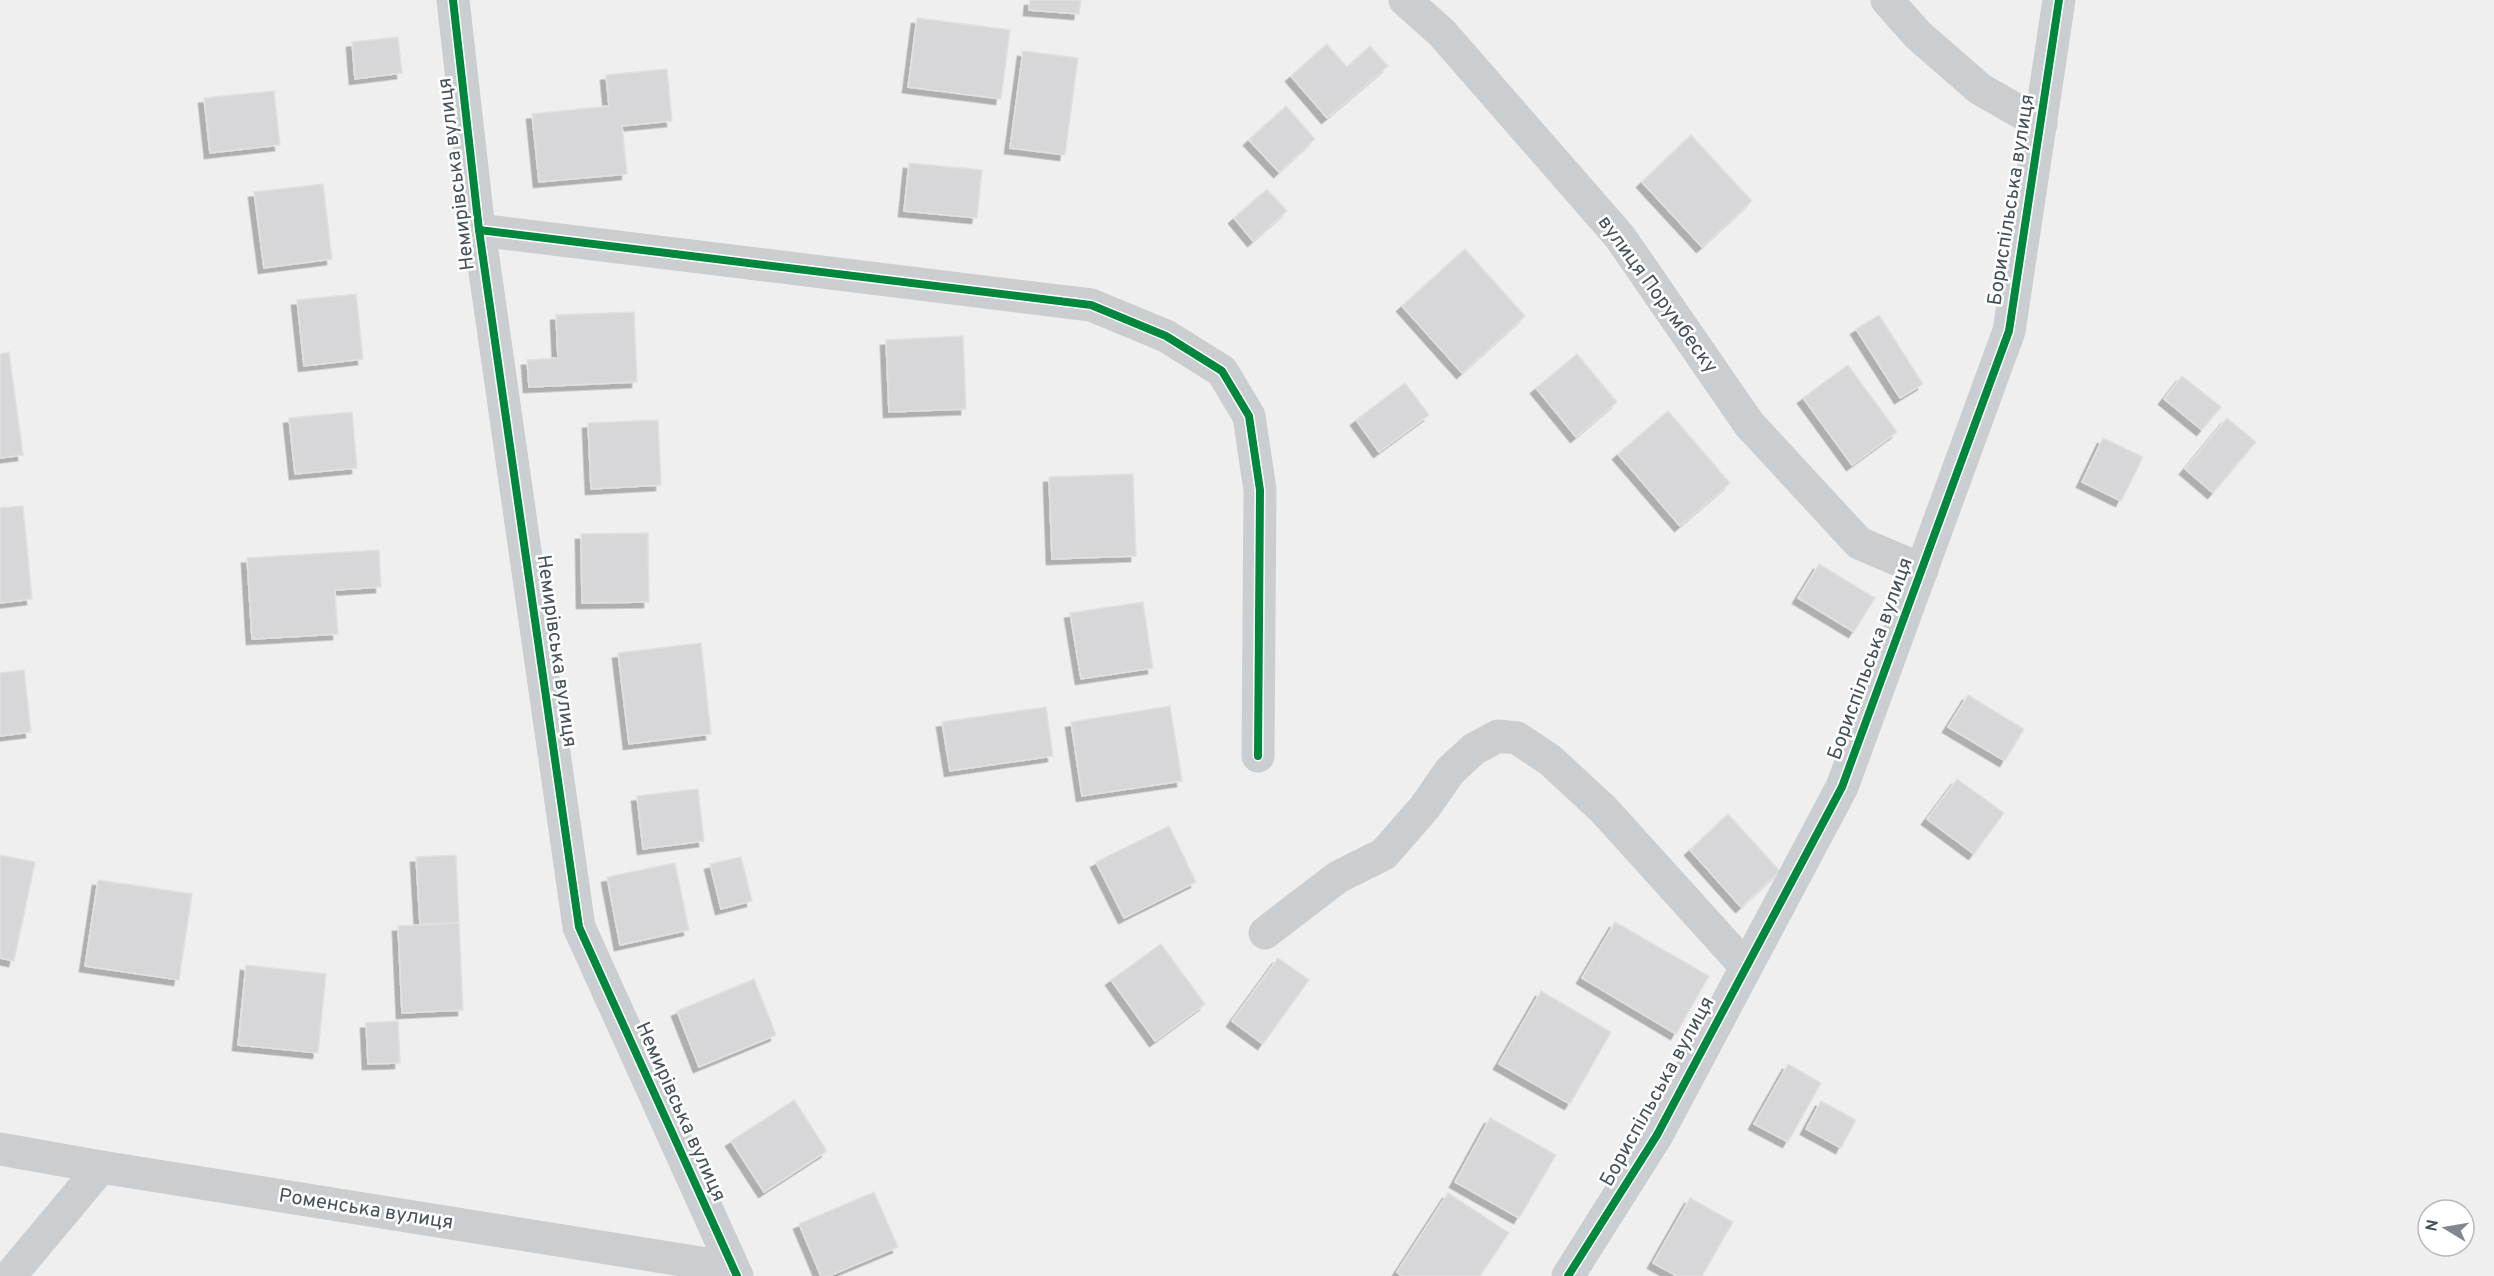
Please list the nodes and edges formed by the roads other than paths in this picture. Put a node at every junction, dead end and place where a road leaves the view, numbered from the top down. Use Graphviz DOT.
graph roads {
  1 [pos="453,0"];
  2 [pos="1405,0"];
  3 [pos="1887,0"];
  4 [pos="2059,0"];
  5 [pos="2041,124"];
  6 [pos="479,230"];
  7 [pos="1922,570"];
  8 [pos="1258,756"];
  9 [pos="1265,933"];
  10 [pos="1746,966"];
  11 [pos="0,1149"];
  12 [pos="101,1167"];
  13 [pos="735,1272"];
  14 [pos="10,1276"];
  15 [pos="1568,1276"];
  1 -- 6 [label="street, Немирівська вулиця"];
  2 -- 7 [label="street, вулиця Порумбеску"];
  3 -- 5 [label="street"];
  4 -- 5 [label="street, Бориспільська вулиця"];
  5 -- 7 [label="street, Бориспільська вулиця"];
  6 -- 8 [label="street"];
  6 -- 13 [label="street, Немирівська вулиця"];
  7 -- 10 [label="street, Бориспільська вулиця"];
  9 -- 10 [label="street"];
  10 -- 15 [label="street, Бориспільська вулиця"];
  11 -- 12 [label="street, Роменська вулиця"];
  12 -- 13 [label="street, Роменська вулиця"];
  12 -- 14 [label="street"];
}
